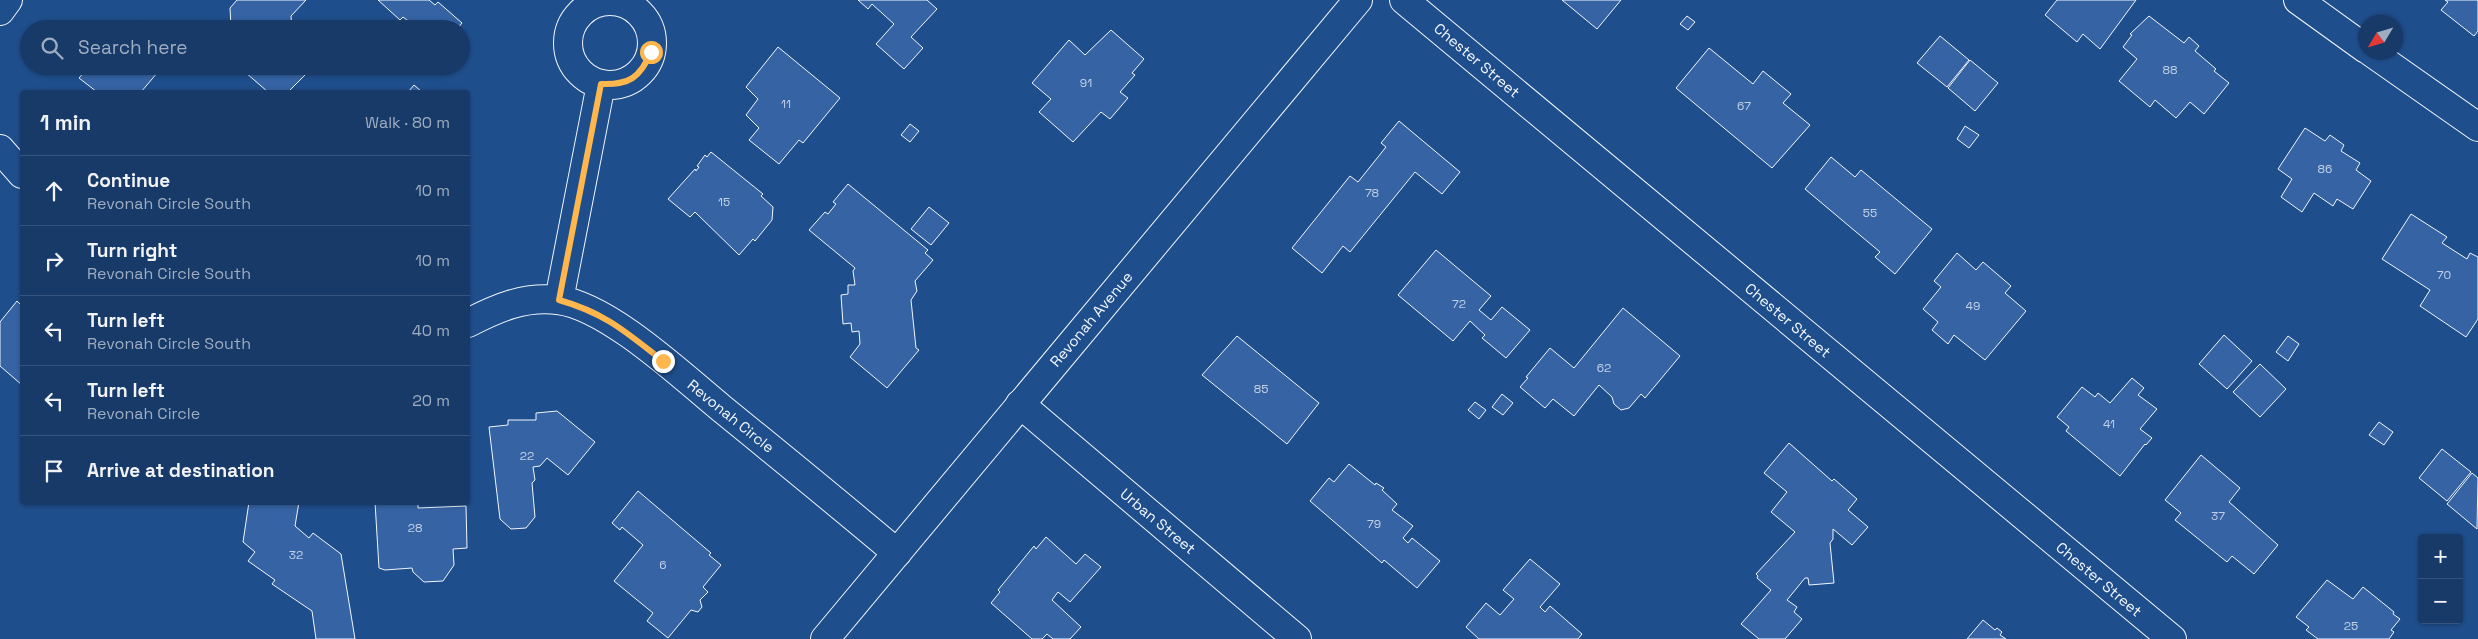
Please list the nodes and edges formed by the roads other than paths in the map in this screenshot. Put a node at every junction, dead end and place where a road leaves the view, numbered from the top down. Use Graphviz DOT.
graph roads {
  1 [pos="8,0"];
  2 [pos="1358,0"];
  3 [pos="1404,0"];
  4 [pos="2298,0"];
  5 [pos="0,11"];
  6 [pos="2358,43"];
  7 [pos="2382,60"];
  8 [pos="601,84"];
  9 [pos="2478,127"];
  10 [pos="0,148"];
  11 [pos="20,172"];
  12 [pos="559,300"];
  13 [pos="470,321"];
  14 [pos="1020,404"];
  15 [pos="897,553"];
  16 [pos="825,639"];
  17 [pos="1296,639"];
  18 [pos="2172,639"];
  1 -- 5 [label="street"];
  2 -- 14 [label="street, Revonah Avenue"];
  3 -- 18 [label="street, Chester Street"];
  4 -- 6 [label="street"];
  7 -- 9 [label="street"];
  8 -- 12 [label="street"];
  10 -- 11 [label="street"];
  12 -- 13 [label="street, Revonah Circle"];
  12 -- 15 [label="street, Revonah Circle"];
  14 -- 15 [label="street, Revonah Avenue"];
  14 -- 17 [label="street, Urban Street"];
  15 -- 16 [label="street, Revonah Avenue"];
}
